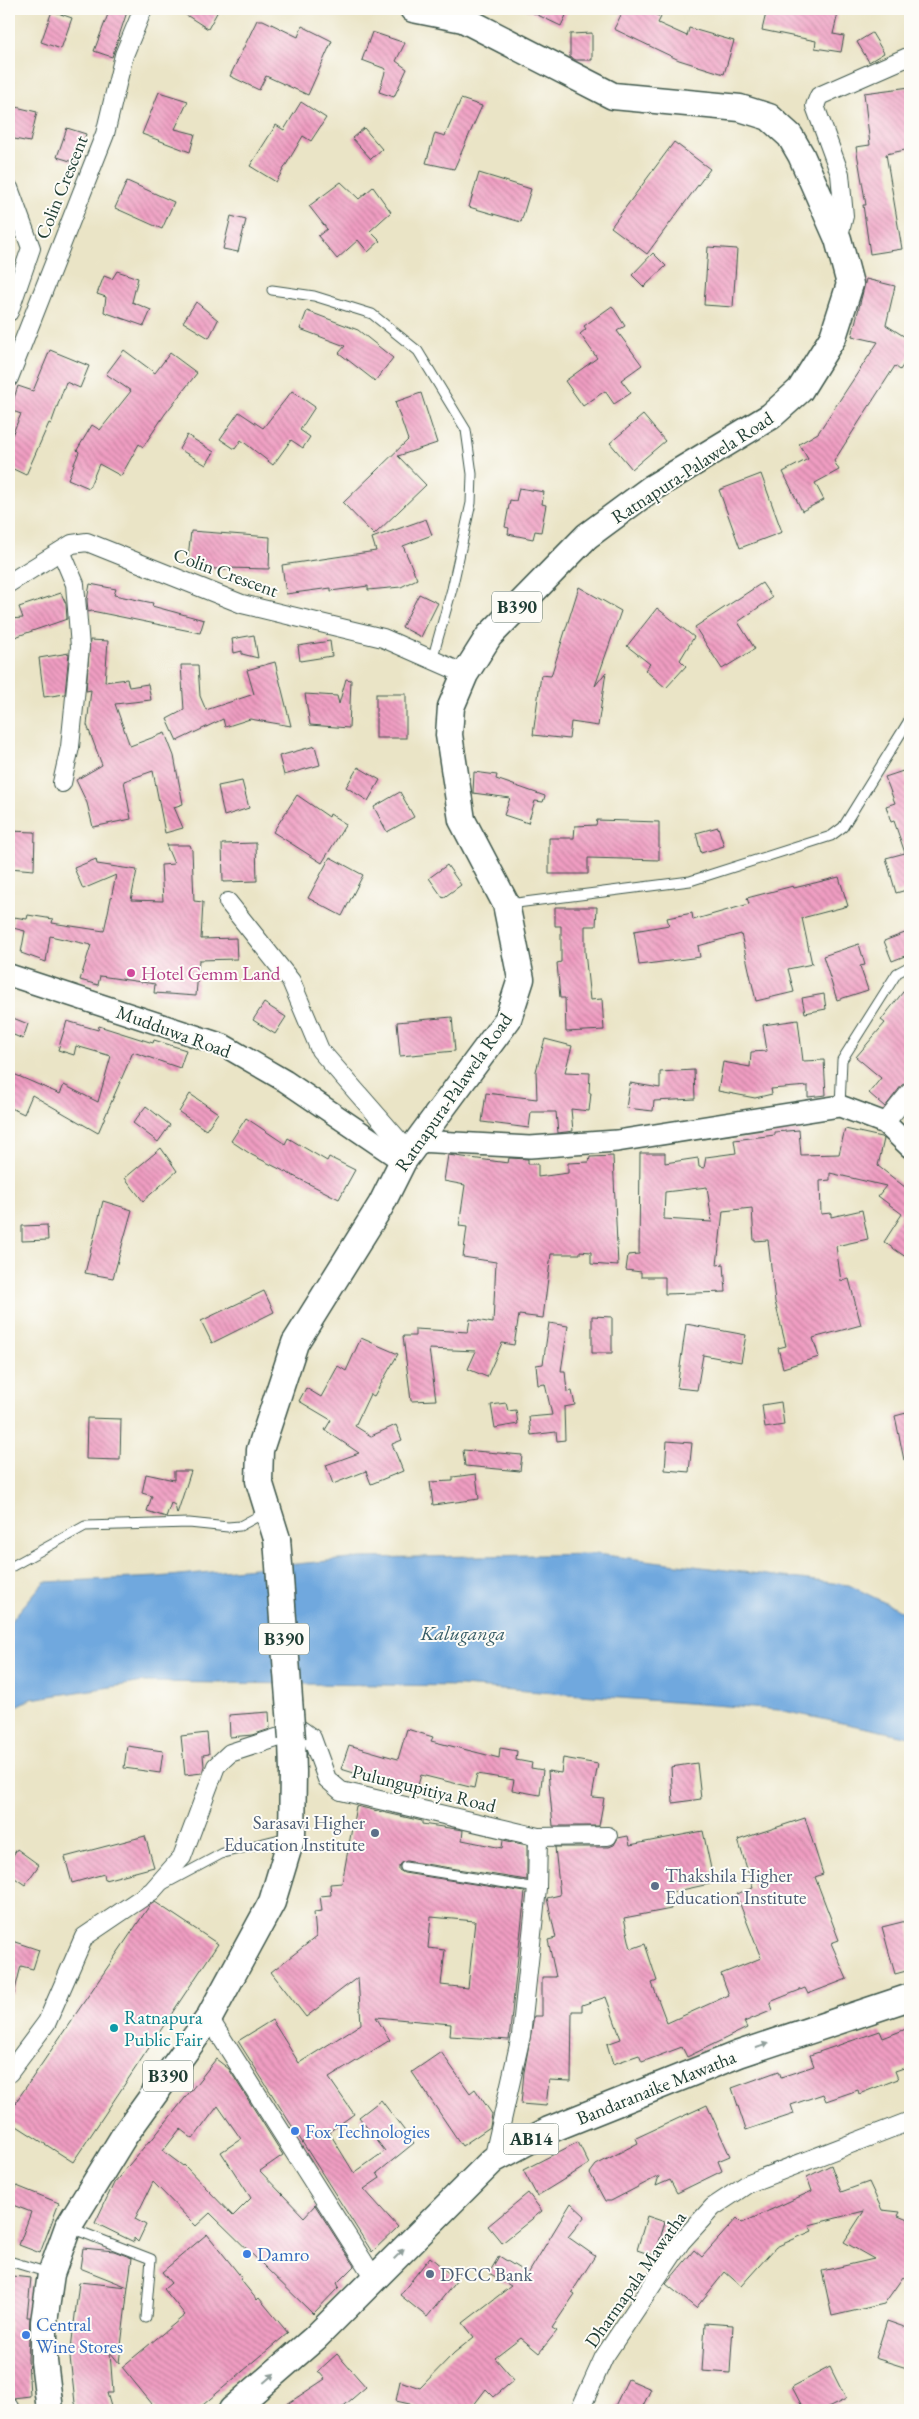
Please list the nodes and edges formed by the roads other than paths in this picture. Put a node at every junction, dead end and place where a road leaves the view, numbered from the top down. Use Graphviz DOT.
graph roads {
  1 [pos="143,9"];
  2 [pos="413,9"];
  3 [pos="910,56"];
  4 [pos="9,188"];
  5 [pos="838,239"];
  6 [pos="272,290"];
  7 [pos="9,312"];
  8 [pos="9,378"];
  9 [pos="60,551"];
  10 [pos="9,583"];
  11 [pos="432,660"];
  12 [pos="465,674"];
  13 [pos="910,714"];
  14 [pos="62,783"];
  15 [pos="228,902"];
  16 [pos="506,904"];
  17 [pos="910,966"];
  18 [pos="9,974"];
  19 [pos="910,1092"];
  20 [pos="840,1106"];
  21 [pos="885,1123"];
  22 [pos="910,1147"];
  23 [pos="410,1151"];
  24 [pos="269,1510"];
  25 [pos="9,1568"];
  26 [pos="292,1836"];
  27 [pos="608,1836"];
  28 [pos="538,1837"];
  29 [pos="405,1868"];
  30 [pos="537,1888"];
  31 [pos="152,1891"];
  32 [pos="910,1997"];
  33 [pos="208,2018"];
  34 [pos="9,2073"];
  35 [pos="910,2121"];
  36 [pos="493,2160"];
  37 [pos="68,2227"];
  38 [pos="9,2261"];
  39 [pos="51,2274"];
  40 [pos="374,2278"];
  41 [pos="146,2318"];
  42 [pos="50,2410"];
  43 [pos="232,2410"];
  44 [pos="580,2410"];
  1 -- 8 [label="street, Colin Crescent"];
  2 -- 5 [label="main road, Ratnapura-Palawela Road / B390"];
  3 -- 5 [label="street"];
  4 -- 7 [label="street"];
  5 -- 12 [label="main road, Ratnapura-Palawela Road / B390"];
  6 -- 11 [label="lane"];
  9 -- 10 [label="street, Colin Crescent"];
  9 -- 11 [label="street, Colin Crescent"];
  9 -- 14 [label="street"];
  11 -- 12 [label="street, Colin Crescent"];
  12 -- 16 [label="main road, Ratnapura-Palawela Road / B390"];
  13 -- 16 [label="lane"];
  15 -- 23 [label="street"];
  16 -- 23 [label="main road, Ratnapura-Palawela Road / B390"];
  17 -- 20 [label="lane"];
  18 -- 23 [label="street, Mudduwa Road"];
  19 -- 21 [label="street"];
  20 -- 21 [label="street"];
  20 -- 23 [label="street"];
  21 -- 22 [label="street"];
  23 -- 24 [label="main road, Ratnapura-Palawela Road / B390"];
  24 -- 25 [label="lane"];
  24 -- 26 [label="main road, Ratnapura-Palawela Road / B390, bridge"];
  26 -- 31 [label="lane"];
  26 -- 33 [label="main road, B390"];
  27 -- 28 [label="street"];
  28 -- 30 [label="street"];
  28 -- 31 [label="street, Pulungupitiya Road"];
  29 -- 30 [label="lane"];
  30 -- 36 [label="street"];
  31 -- 34 [label="street, Pulungupitiya Road"];
  36 -- 32 [label="main road, Bandaranaike Mawatha / AB14, one-way"];
  33 -- 37 [label="main road, B390"];
  33 -- 40 [label="street"];
  35 -- 44 [label="street, Dharmapala Mawatha"];
  40 -- 36 [label="main road, Bandaranaike Mawatha / AB14, one-way"];
  37 -- 39 [label="main road, B390"];
  37 -- 41 [label="lane"];
  38 -- 39 [label="lane"];
  39 -- 42 [label="main road, B390"];
  43 -- 40 [label="main road, Bandaranaike Mawatha / AB14, one-way"];
}
